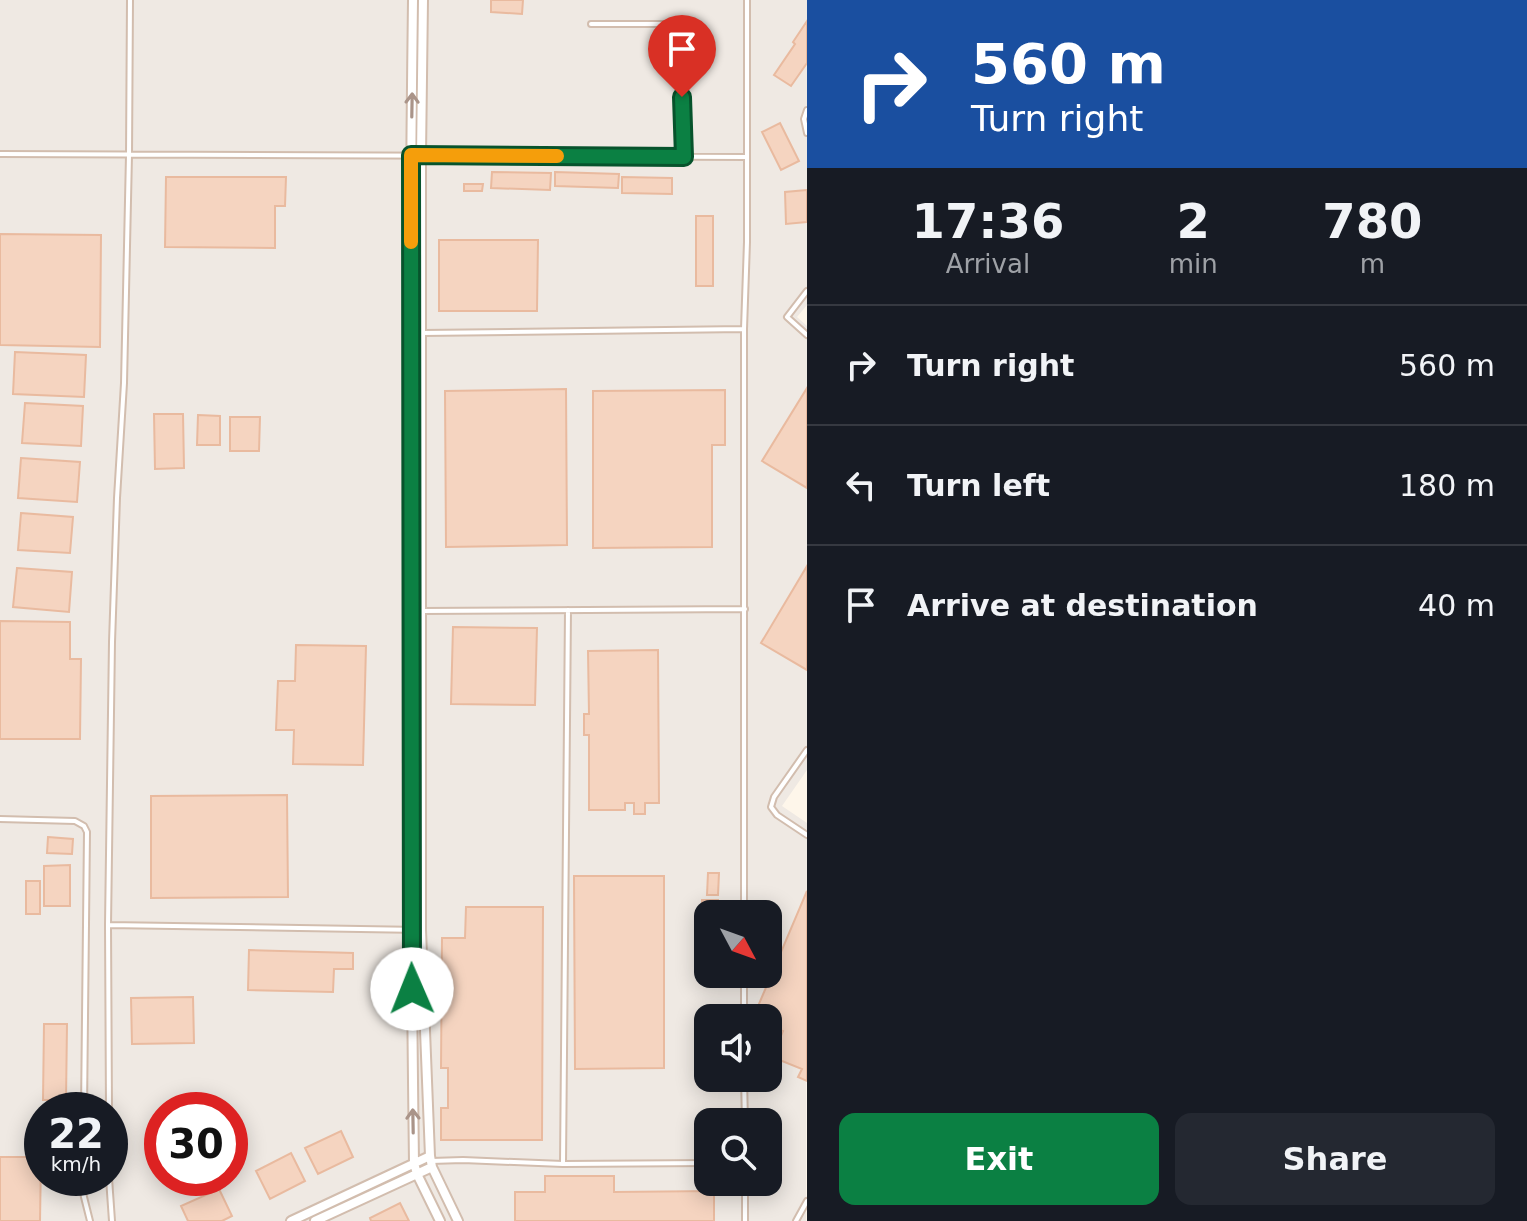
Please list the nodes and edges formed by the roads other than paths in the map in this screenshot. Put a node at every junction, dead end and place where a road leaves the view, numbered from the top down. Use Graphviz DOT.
graph roads {
  1 [pos="130,0"];
  2 [pos="413,0"];
  3 [pos="423,0"];
  4 [pos="747,0"];
  5 [pos="591,24"];
  6 [pos="807,110"];
  7 [pos="807,133"];
  8 [pos="0,154"];
  9 [pos="129,155"];
  10 [pos="411,155"];
  11 [pos="421,155"];
  12 [pos="684,157"];
  13 [pos="747,157"];
  14 [pos="807,291"];
  15 [pos="744,329"];
  16 [pos="422,333"];
  17 [pos="807,335"];
  18 [pos="745,609"];
  19 [pos="568,610"];
  20 [pos="421,611"];
  21 [pos="807,750"];
  22 [pos="0,819"];
  23 [pos="807,835"];
  24 [pos="744,900"];
  25 [pos="108,925"];
  26 [pos="421,930"];
  27 [pos="411,931"];
  28 [pos="84,1092"];
  29 [pos="109,1092"];
  30 [pos="431,1161"];
  31 [pos="414,1163"];
  32 [pos="694,1163"];
  33 [pos="563,1164"];
  34 [pos="417,1174"];
  35 [pos="84,1196"];
  36 [pos="110,1196"];
  37 [pos="745,1196"];
  38 [pos="807,1201"];
  39 [pos="90,1221"];
  40 [pos="112,1221"];
  41 [pos="291,1221"];
  42 [pos="315,1221"];
  43 [pos="440,1221"];
  44 [pos="458,1221"];
  45 [pos="745,1221"];
  46 [pos="796,1221"];
  1 -- 9 [label="lane"];
  10 -- 2 [label="street, one-way"];
  3 -- 11 [label="street"];
  4 -- 13 [label="lane"];
  5 -- 12 [label="lane"];
  6 -- 7 [label="lane"];
  8 -- 9 [label="lane"];
  9 -- 10 [label="lane"];
  9 -- 25 [label="lane"];
  10 -- 11 [label="lane"];
  10 -- 27 [label="street"];
  11 -- 12 [label="lane"];
  11 -- 16 [label="street"];
  12 -- 13 [label="lane"];
  13 -- 15 [label="lane"];
  14 -- 17 [label="lane"];
  15 -- 16 [label="lane"];
  15 -- 18 [label="lane"];
  16 -- 20 [label="street"];
  18 -- 19 [label="lane"];
  18 -- 24 [label="lane"];
  19 -- 20 [label="lane"];
  19 -- 33 [label="lane"];
  20 -- 26 [label="street"];
  21 -- 23 [label="lane"];
  22 -- 28 [label="lane"];
  25 -- 27 [label="lane"];
  25 -- 29 [label="lane"];
  26 -- 27 [label="lane"];
  26 -- 30 [label="street"];
  31 -- 27 [label="street, one-way"];
  30 -- 31 [label="street"];
  30 -- 33 [label="lane"];
  30 -- 34 [label="street"];
  30 -- 44 [label="street"];
  31 -- 34 [label="street"];
  31 -- 41 [label="street"];
  32 -- 33 [label="lane"];
  34 -- 42 [label="street"];
  34 -- 43 [label="street"];
  35 -- 39 [label="lane"];
  36 -- 40 [label="lane"];
  37 -- 45 [label="lane"];
  38 -- 46 [label="lane"];
}
